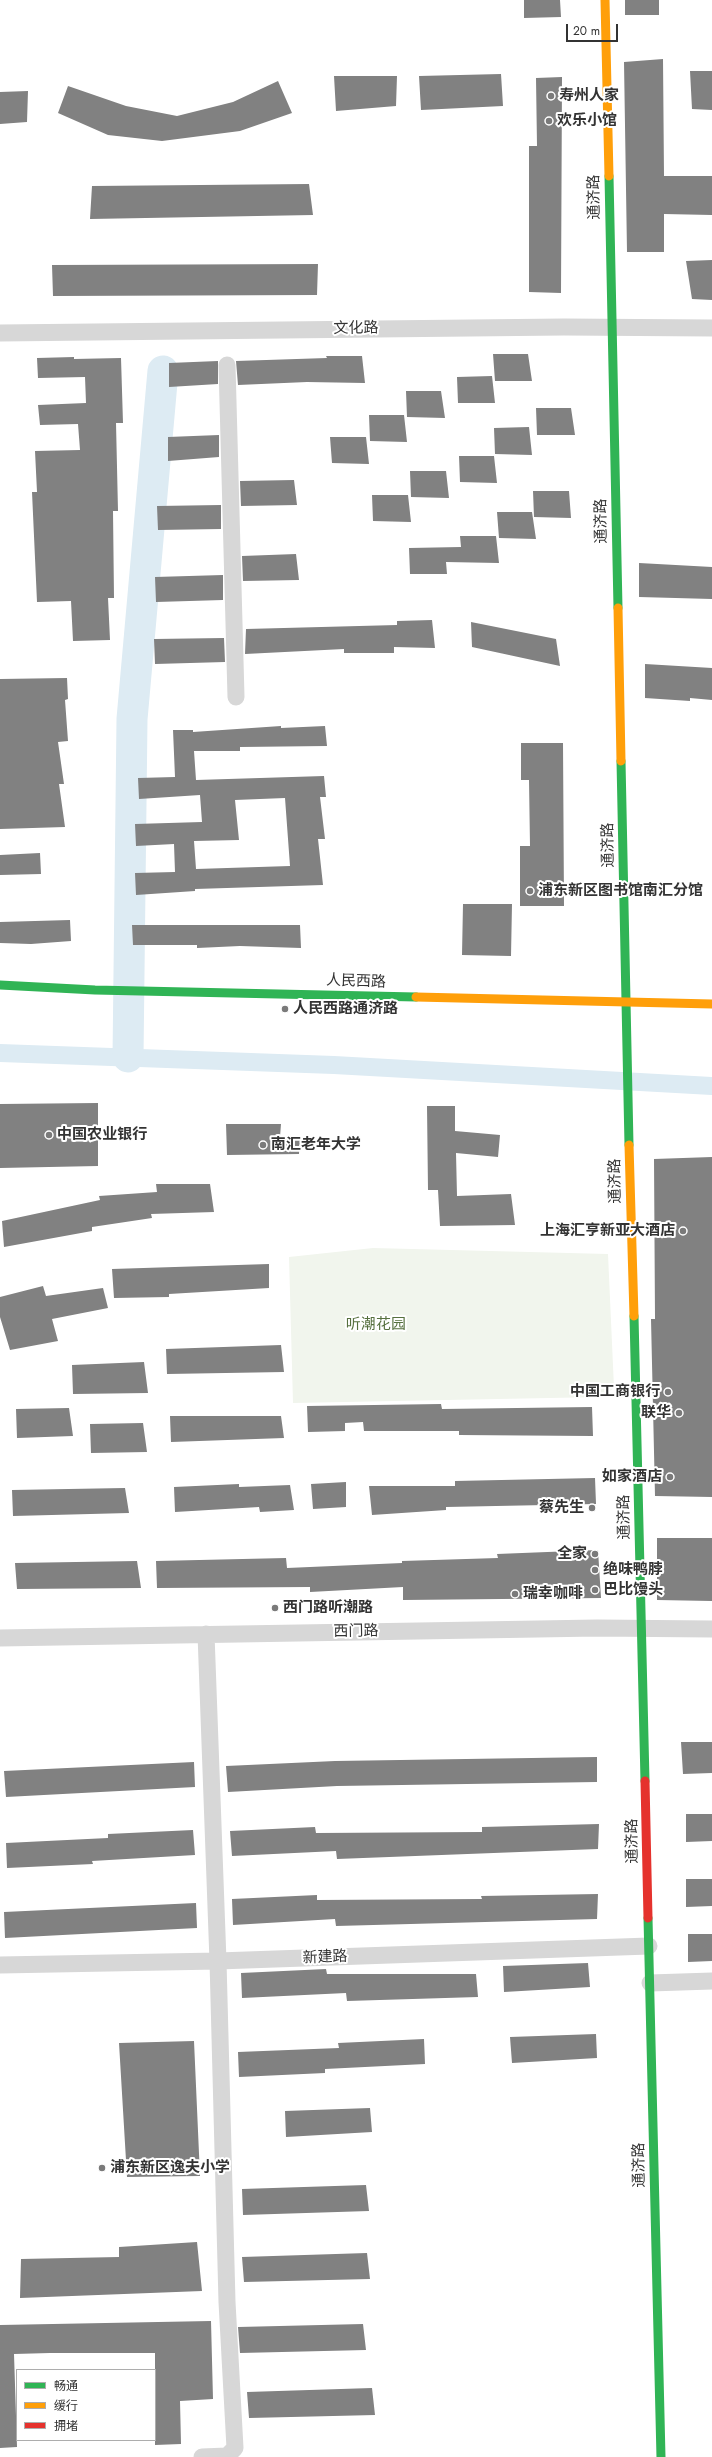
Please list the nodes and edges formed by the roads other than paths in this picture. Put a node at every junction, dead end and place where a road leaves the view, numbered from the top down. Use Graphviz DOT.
graph roads {
  1 [pos="605,0"];
  2 [pos="612,327"];
  3 [pos="712,328"];
  4 [pos="0,333"];
  5 [pos="227,365"];
  6 [pos="236,697"];
  7 [pos="0,985"];
  8 [pos="626,1004"];
  9 [pos="712,1004"];
  10 [pos="642,1628"];
  11 [pos="712,1629"];
  12 [pos="206,1634"];
  13 [pos="0,1638"];
  14 [pos="649,1946"];
  15 [pos="218,1961"];
  16 [pos="0,1965"];
  17 [pos="712,1981"];
  18 [pos="650,1983"];
  19 [pos="202,2457"];
  20 [pos="661,2457"];
  1 -- 2 [label="street, 通济路"];
  2 -- 3 [label="street, 文化路"];
  2 -- 4 [label="street, 文化路"];
  2 -- 8 [label="street, 通济路"];
  5 -- 6 [label="street"];
  7 -- 8 [label="street, 人民西路"];
  8 -- 9 [label="street, 人民西路"];
  8 -- 10 [label="street, 通济路"];
  10 -- 11 [label="street, 西门路"];
  10 -- 12 [label="street, 西门路"];
  10 -- 14 [label="street, 通济路"];
  12 -- 13 [label="street, 西门路"];
  12 -- 15 [label="street"];
  14 -- 15 [label="street, 新建路"];
  14 -- 18 [label="street, 通济路"];
  15 -- 16 [label="street, 新建路"];
  15 -- 19 [label="street"];
  17 -- 18 [label="street"];
  18 -- 20 [label="street, 通济路"];
}
